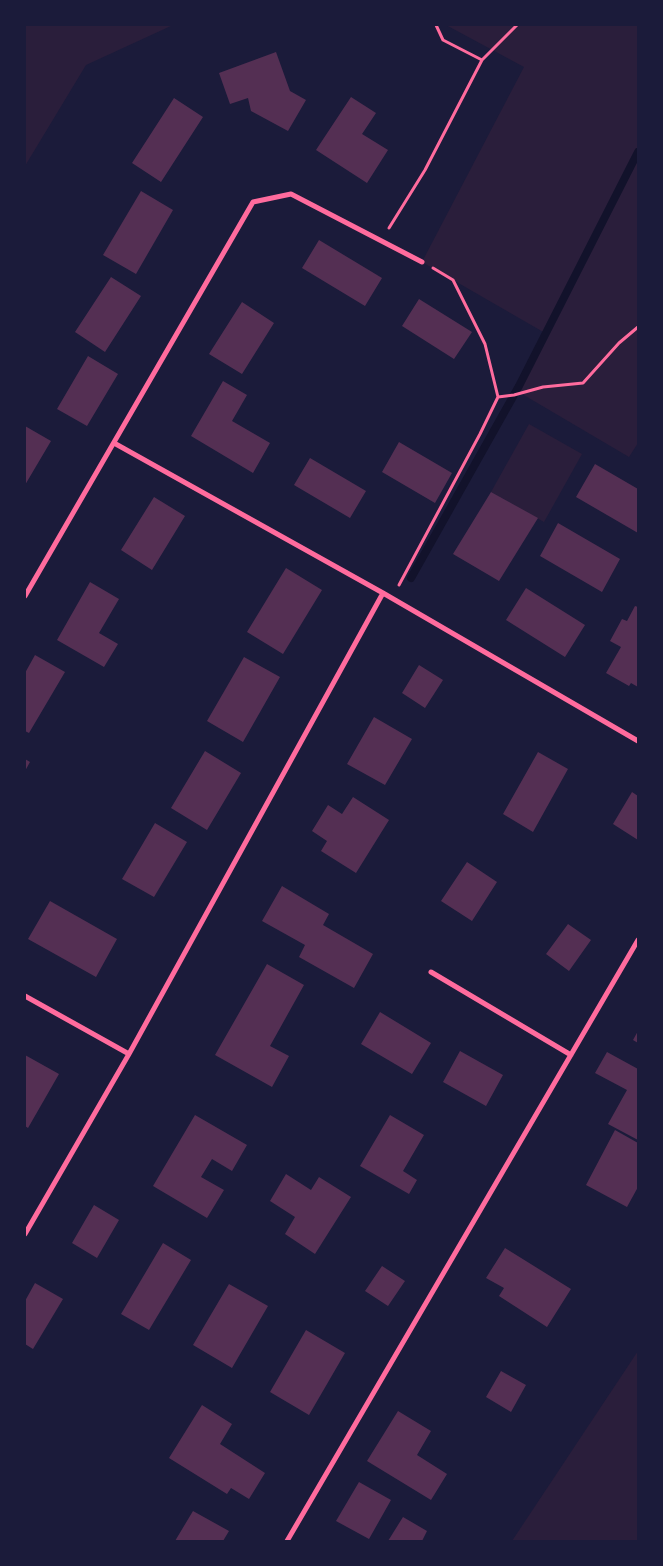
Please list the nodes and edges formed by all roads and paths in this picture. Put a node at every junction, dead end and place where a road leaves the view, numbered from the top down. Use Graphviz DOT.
graph roads {
  1 [pos="436,25"];
  2 [pos="517,25"];
  3 [pos="482,60"];
  4 [pos="382,241"];
  5 [pos="422,262"];
  6 [pos="638,327"];
  7 [pos="498,397"];
  8 [pos="114,443"];
  9 [pos="383,594"];
  10 [pos="25,596"];
  11 [pos="392,599"];
  12 [pos="638,741"];
  13 [pos="638,940"];
  14 [pos="431,972"];
  15 [pos="25,996"];
  16 [pos="129,1054"];
  17 [pos="571,1055"];
  18 [pos="25,1234"];
  19 [pos="287,1541"];
  1 -- 3 [label="path"];
  2 -- 3 [label="path"];
  3 -- 4 [label="path"];
  4 -- 5 [label="street"];
  4 -- 8 [label="street"];
  5 -- 7 [label="path"];
  6 -- 7 [label="path"];
  7 -- 11 [label="path"];
  8 -- 9 [label="street"];
  8 -- 10 [label="street"];
  9 -- 11 [label="street"];
  9 -- 16 [label="street"];
  11 -- 12 [label="street"];
  13 -- 17 [label="street"];
  14 -- 17 [label="street"];
  15 -- 16 [label="street"];
  16 -- 18 [label="street"];
  17 -- 19 [label="street"];
}
